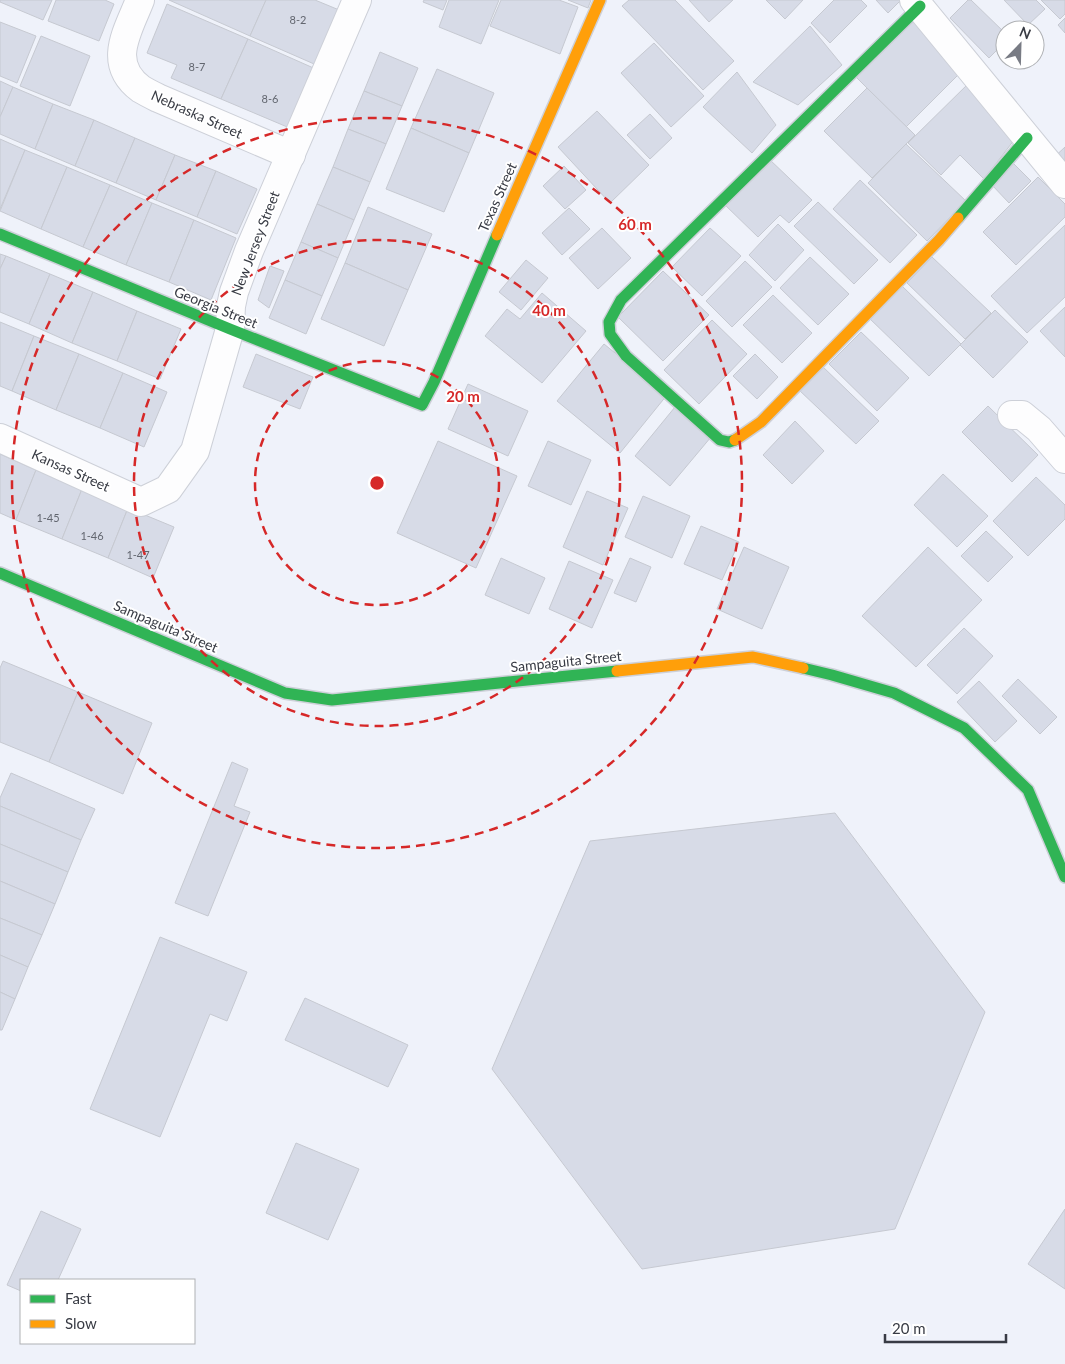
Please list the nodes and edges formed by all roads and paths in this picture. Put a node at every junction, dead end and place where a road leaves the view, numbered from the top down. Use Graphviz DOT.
graph roads {
  1 [pos="140,0"];
  2 [pos="357,0"];
  3 [pos="600,0"];
  4 [pos="917,3"];
  5 [pos="1027,138"];
  6 [pos="290,155"];
  7 [pos="1065,184"];
  8 [pos="0,234"];
  9 [pos="230,328"];
  10 [pos="422,405"];
  11 [pos="1012,415"];
  12 [pos="0,438"];
  13 [pos="1065,459"];
  14 [pos="142,502"];
  15 [pos="0,573"];
  16 [pos="1065,877"];
  1 -- 6 [label="street, Nebraska Street"];
  2 -- 6 [label="street, New Jersey Street"];
  3 -- 10 [label="street, Texas Street"];
  4 -- 5 [label="street"];
  4 -- 5 [label="street"];
  5 -- 7 [label="street"];
  6 -- 9 [label="street, New Jersey Street"];
  8 -- 9 [label="street, Georgia Street"];
  9 -- 10 [label="street, Georgia Street"];
  9 -- 14 [label="street, New Jersey Street"];
  11 -- 13 [label="street"];
  12 -- 14 [label="street, Kansas Street"];
  15 -- 16 [label="street, Sampaguita Street"];
}
